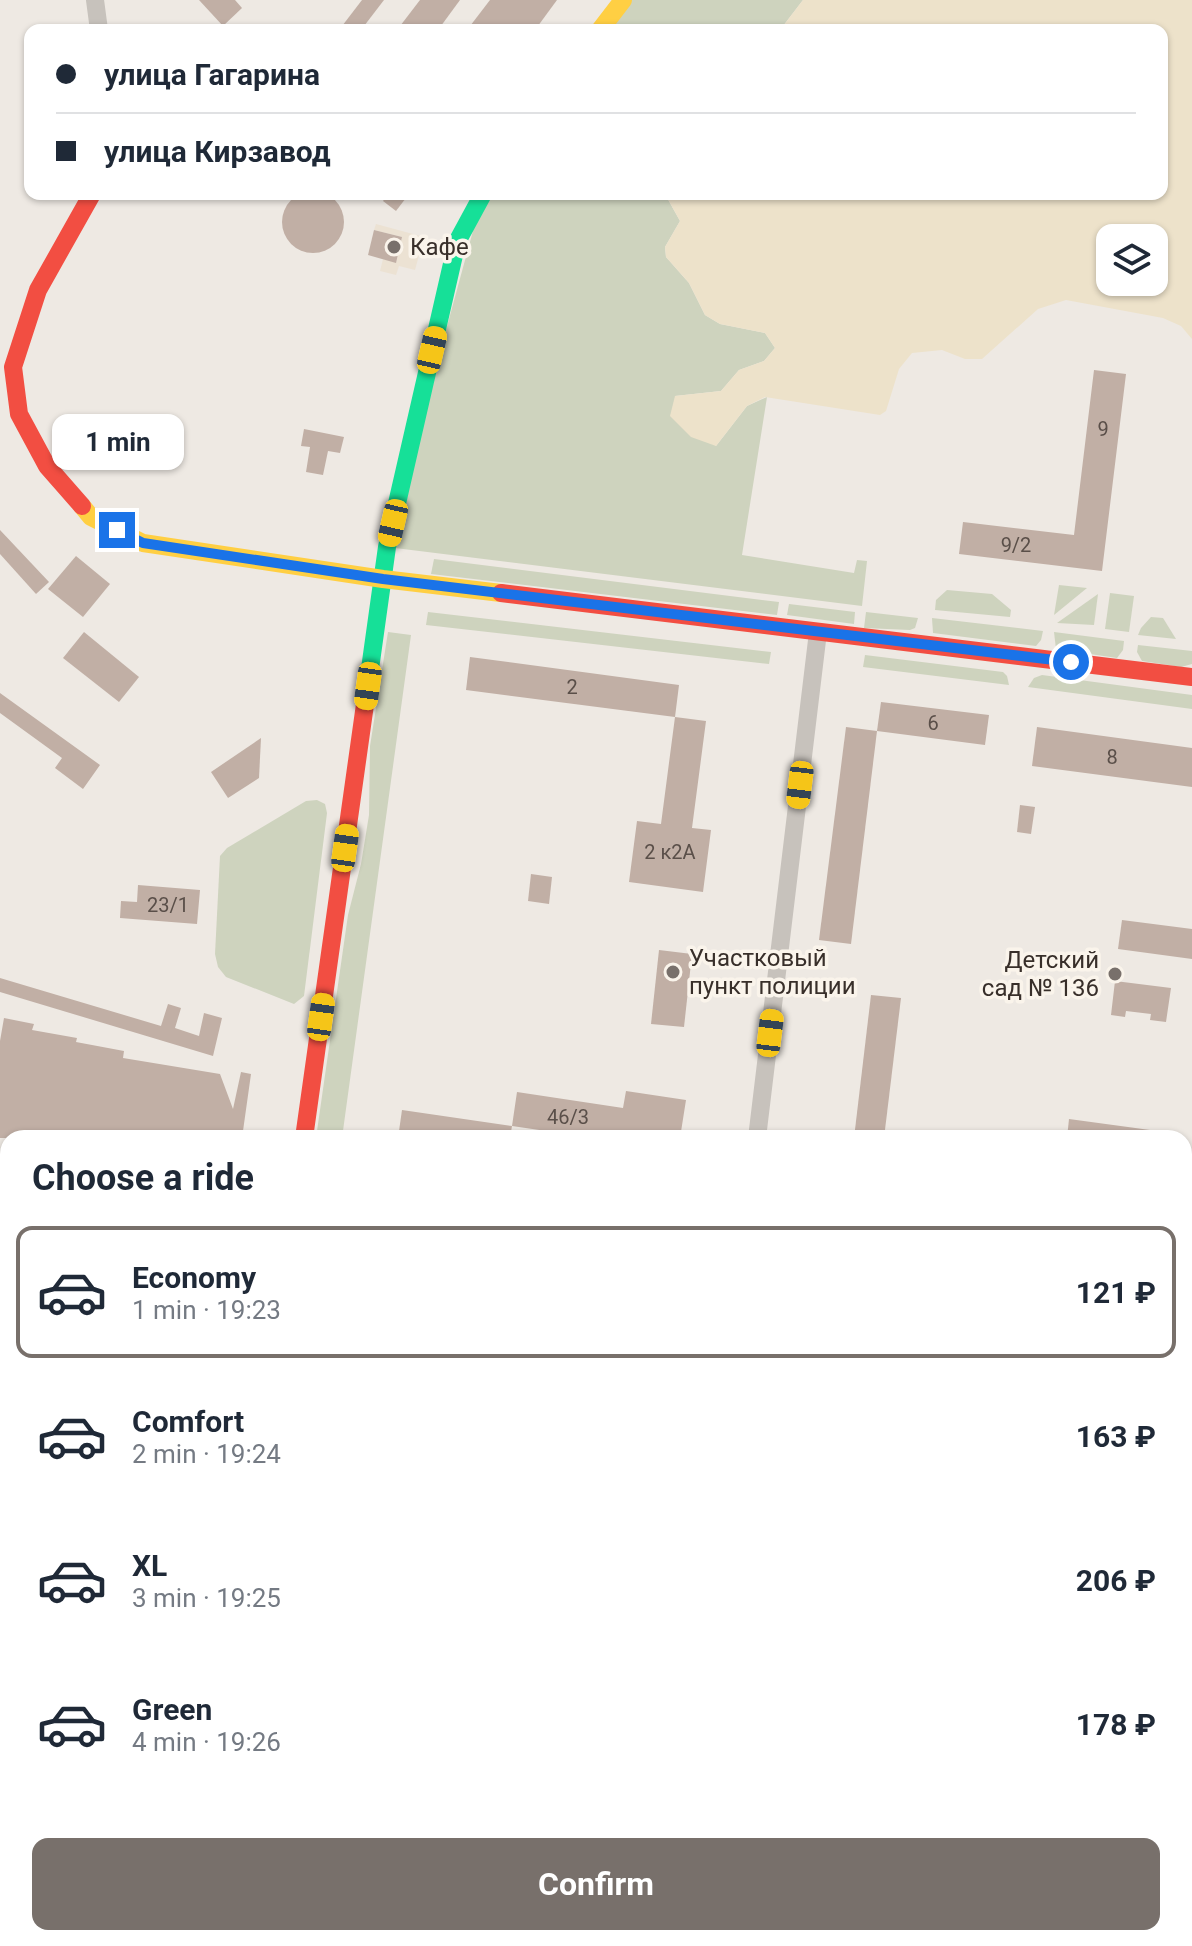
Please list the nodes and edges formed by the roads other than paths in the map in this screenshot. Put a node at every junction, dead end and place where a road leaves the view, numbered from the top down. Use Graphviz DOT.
graph roads {
  1 [pos="95,0"];
  2 [pos="623,0"];
  3 [pos="98,24"];
  4 [pos="605,24"];
  5 [pos="89,200"];
  6 [pos="480,200"];
  7 [pos="383,579"];
  8 [pos="818,632"];
  9 [pos="1192,677"];
  10 [pos="305,1130"];
  11 [pos="758,1130"];
  1 -- 3 [label="street"];
  2 -- 4 [label="street"];
  5 -- 7 [label="street"];
  6 -- 7 [label="street"];
  7 -- 8 [label="street"];
  7 -- 10 [label="street"];
  8 -- 9 [label="street"];
  8 -- 11 [label="street"];
}
